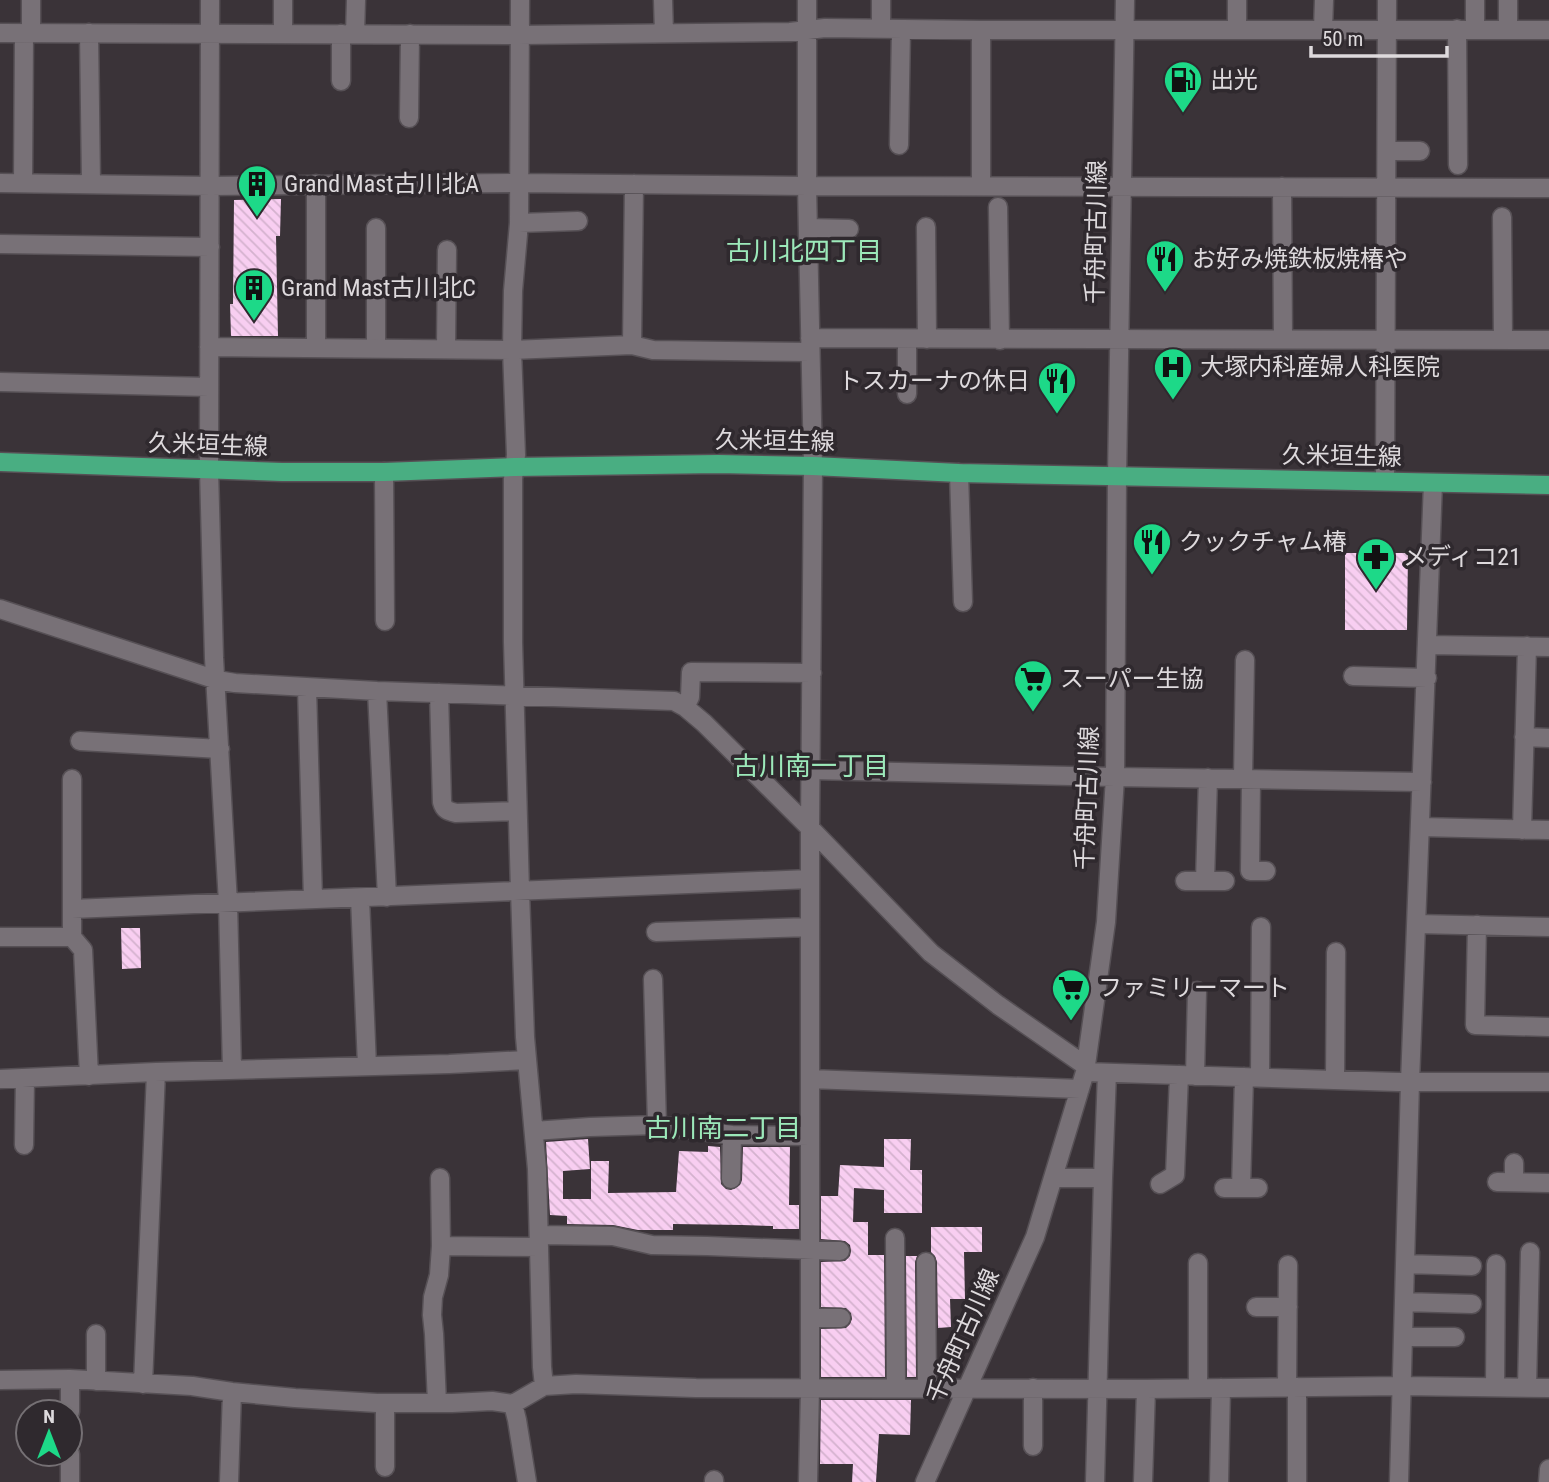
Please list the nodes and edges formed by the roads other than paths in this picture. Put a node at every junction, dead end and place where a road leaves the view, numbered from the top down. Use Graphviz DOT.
graph roads {
  1 [pos="30,0"];
  2 [pos="210,0"];
  3 [pos="284,0"];
  4 [pos="356,0"];
  5 [pos="520,0"];
  6 [pos="663,0"];
  7 [pos="807,0"];
  8 [pos="881,0"];
  9 [pos="1125,0"];
  10 [pos="1237,0"];
  11 [pos="1324,0"];
  12 [pos="1387,0"];
  13 [pos="1475,0"];
  14 [pos="1508,0"];
  15 [pos="881,28"];
  16 [pos="901,29"];
  17 [pos="1124,29"];
  18 [pos="1237,29"];
  19 [pos="1323,29"];
  20 [pos="1387,29"];
  21 [pos="1466,29"];
  22 [pos="1508,29"];
  23 [pos="981,30"];
  24 [pos="1549,30"];
  25 [pos="807,31"];
  26 [pos="0,33"];
  27 [pos="27,33"];
  28 [pos="89,33"];
  29 [pos="664,33"];
  30 [pos="210,34"];
  31 [pos="284,34"];
  32 [pos="348,34"];
  33 [pos="410,34"];
  34 [pos="520,35"];
  35 [pos="341,80"];
  36 [pos="409,118"];
  37 [pos="900,145"];
  38 [pos="1387,151"];
  39 [pos="1420,151"];
  40 [pos="1458,165"];
  41 [pos="23,182"];
  42 [pos="0,183"];
  43 [pos="91,183"];
  44 [pos="520,183"];
  45 [pos="316,184"];
  46 [pos="634,184"];
  47 [pos="211,186"];
  48 [pos="807,186"];
  49 [pos="981,186"];
  50 [pos="1122,186"];
  51 [pos="1282,187"];
  52 [pos="1387,188"];
  53 [pos="1549,188"];
  54 [pos="1004,219"];
  55 [pos="578,221"];
  56 [pos="519,223"];
  57 [pos="926,227"];
  58 [pos="376,228"];
  59 [pos="808,228"];
  60 [pos="849,229"];
  61 [pos="1508,229"];
  62 [pos="0,244"];
  63 [pos="210,247"];
  64 [pos="447,250"];
  65 [pos="1387,338"];
  66 [pos="907,339"];
  67 [pos="927,339"];
  68 [pos="1283,339"];
  69 [pos="1000,340"];
  70 [pos="1119,340"];
  71 [pos="1503,340"];
  72 [pos="1549,340"];
  73 [pos="632,345"];
  74 [pos="810,345"];
  75 [pos="209,347"];
  76 [pos="316,348"];
  77 [pos="376,348"];
  78 [pos="446,349"];
  79 [pos="512,350"];
  80 [pos="0,382"];
  81 [pos="209,387"];
  82 [pos="907,394"];
  83 [pos="0,462"];
  84 [pos="813,466"];
  85 [pos="514,467"];
  86 [pos="209,470"];
  87 [pos="384,472"];
  88 [pos="959,472"];
  89 [pos="1117,476"];
  90 [pos="1385,481"];
  91 [pos="1433,483"];
  92 [pos="1549,485"];
  93 [pos="963,602"];
  94 [pos="0,609"];
  95 [pos="385,621"];
  96 [pos="1428,645"];
  97 [pos="1527,646"];
  98 [pos="1549,647"];
  99 [pos="1245,660"];
  100 [pos="812,673"];
  101 [pos="1353,676"];
  102 [pos="1427,678"];
  103 [pos="216,680"];
  104 [pos="307,688"];
  105 [pos="377,691"];
  106 [pos="439,693"];
  107 [pos="514,696"];
  108 [pos="685,707"];
  109 [pos="1524,737"];
  110 [pos="1549,738"];
  111 [pos="80,741"];
  112 [pos="220,748"];
  113 [pos="811,770"];
  114 [pos="1115,778"];
  115 [pos="1208,778"];
  116 [pos="72,779"];
  117 [pos="1247,779"];
  118 [pos="1422,782"];
  119 [pos="517,811"];
  120 [pos="1421,827"];
  121 [pos="810,828"];
  122 [pos="1522,830"];
  123 [pos="1549,830"];
  124 [pos="1266,871"];
  125 [pos="810,879"];
  126 [pos="1185,881"];
  127 [pos="1205,881"];
  128 [pos="1225,881"];
  129 [pos="520,891"];
  130 [pos="387,897"];
  131 [pos="360,898"];
  132 [pos="313,900"];
  133 [pos="228,903"];
  134 [pos="72,909"];
  135 [pos="1417,924"];
  136 [pos="1477,925"];
  137 [pos="810,927"];
  138 [pos="1261,927"];
  139 [pos="1549,927"];
  140 [pos="656,932"];
  141 [pos="0,937"];
  142 [pos="72,937"];
  143 [pos="1336,952"];
  144 [pos="653,979"];
  145 [pos="1197,991"];
  146 [pos="1549,1027"];
  147 [pos="527,1060"];
  148 [pos="368,1066"];
  149 [pos="232,1070"];
  150 [pos="156,1072"];
  151 [pos="1107,1073"];
  152 [pos="1187,1075"];
  153 [pos="89,1076"];
  154 [pos="1084,1076"];
  155 [pos="1252,1078"];
  156 [pos="25,1079"];
  157 [pos="810,1079"];
  158 [pos="0,1080"];
  159 [pos="1335,1080"];
  160 [pos="1410,1082"];
  161 [pos="1549,1082"];
  162 [pos="657,1125"];
  163 [pos="534,1131"];
  164 [pos="732,1135"];
  165 [pos="810,1136"];
  166 [pos="24,1145"];
  167 [pos="1514,1163"];
  168 [pos="440,1178"];
  169 [pos="1053,1178"];
  170 [pos="1103,1178"];
  171 [pos="731,1179"];
  172 [pos="1549,1183"];
  173 [pos="1160,1184"];
  174 [pos="1241,1188"];
  175 [pos="895,1238"];
  176 [pos="539,1242"];
  177 [pos="441,1246"];
  178 [pos="810,1251"];
  179 [pos="840,1251"];
  180 [pos="1531,1252"];
  181 [pos="926,1262"];
  182 [pos="1198,1264"];
  183 [pos="1405,1264"];
  184 [pos="1496,1264"];
  185 [pos="1288,1265"];
  186 [pos="1472,1266"];
  187 [pos="1405,1302"];
  188 [pos="1472,1304"];
  189 [pos="1256,1307"];
  190 [pos="1288,1307"];
  191 [pos="810,1318"];
  192 [pos="841,1318"];
  193 [pos="96,1334"];
  194 [pos="1404,1337"];
  195 [pos="1455,1337"];
  196 [pos="70,1379"];
  197 [pos="0,1380"];
  198 [pos="96,1381"];
  199 [pos="143,1384"];
  200 [pos="544,1386"];
  201 [pos="1402,1386"];
  202 [pos="1292,1387"];
  203 [pos="1495,1387"];
  204 [pos="810,1388"];
  205 [pos="896,1388"];
  206 [pos="927,1388"];
  207 [pos="966,1388"];
  208 [pos="1034,1388"];
  209 [pos="1098,1388"];
  210 [pos="1146,1388"];
  211 [pos="1198,1388"];
  212 [pos="1221,1388"];
  213 [pos="1527,1388"];
  214 [pos="1549,1388"];
  215 [pos="232,1392"];
  216 [pos="70,1398"];
  217 [pos="385,1403"];
  218 [pos="437,1403"];
  219 [pos="513,1405"];
  220 [pos="1034,1446"];
  221 [pos="385,1466"];
  222 [pos="1549,1469"];
  223 [pos="229,1482"];
  224 [pos="527,1482"];
  225 [pos="808,1482"];
  226 [pos="925,1482"];
  227 [pos="1096,1482"];
  228 [pos="1143,1482"];
  229 [pos="1219,1482"];
  230 [pos="1297,1482"];
  231 [pos="1399,1482"];
  232 [pos="1548,1482"];
  1 -- 27 [label="street"];
  2 -- 30 [label="street"];
  3 -- 31 [label="street"];
  4 -- 32 [label="street"];
  5 -- 34 [label="street"];
  6 -- 29 [label="street"];
  7 -- 25 [label="street"];
  8 -- 15 [label="street"];
  9 -- 17 [label="street, 千舟町古川線"];
  10 -- 18 [label="street"];
  11 -- 19 [label="street"];
  12 -- 20 [label="street"];
  13 -- 21 [label="street"];
  14 -- 22 [label="street"];
  15 -- 16 [label="street"];
  15 -- 25 [label="street"];
  16 -- 23 [label="street"];
  16 -- 37 [label="street"];
  17 -- 18 [label="street"];
  17 -- 23 [label="street"];
  17 -- 50 [label="street, 千舟町古川線"];
  18 -- 19 [label="street"];
  19 -- 20 [label="street"];
  20 -- 21 [label="street"];
  20 -- 38 [label="street"];
  21 -- 22 [label="street"];
  21 -- 40 [label="street"];
  22 -- 24 [label="street"];
  23 -- 49 [label="street"];
  25 -- 29 [label="street"];
  25 -- 48 [label="street"];
  26 -- 27 [label="street"];
  27 -- 28 [label="street"];
  27 -- 41 [label="street"];
  28 -- 30 [label="street"];
  28 -- 43 [label="street"];
  29 -- 34 [label="street"];
  30 -- 31 [label="street"];
  30 -- 47 [label="street"];
  31 -- 32 [label="street"];
  32 -- 33 [label="street"];
  32 -- 35 [label="street"];
  33 -- 34 [label="street"];
  33 -- 36 [label="street"];
  34 -- 44 [label="street"];
  38 -- 39 [label="street"];
  38 -- 52 [label="street"];
  41 -- 42 [label="street"];
  41 -- 43 [label="street"];
  43 -- 47 [label="street"];
  44 -- 45 [label="street"];
  44 -- 46 [label="street"];
  44 -- 56 [label="street"];
  45 -- 47 [label="street"];
  45 -- 76 [label="street"];
  46 -- 48 [label="street"];
  46 -- 73 [label="street"];
  47 -- 63 [label="street"];
  48 -- 49 [label="street"];
  48 -- 59 [label="street"];
  49 -- 50 [label="street"];
  50 -- 51 [label="street"];
  50 -- 70 [label="street, 千舟町古川線"];
  51 -- 52 [label="street"];
  51 -- 68 [label="street"];
  52 -- 53 [label="street"];
  52 -- 65 [label="street"];
  54 -- 69 [label="street"];
  55 -- 56 [label="street"];
  56 -- 79 [label="street"];
  57 -- 67 [label="street"];
  58 -- 77 [label="street"];
  59 -- 60 [label="street"];
  59 -- 74 [label="street"];
  61 -- 71 [label="street"];
  62 -- 63 [label="street"];
  63 -- 75 [label="street"];
  64 -- 78 [label="street"];
  65 -- 68 [label="street"];
  65 -- 71 [label="street"];
  65 -- 90 [label="street"];
  66 -- 67 [label="street"];
  66 -- 74 [label="street"];
  66 -- 82 [label="street"];
  67 -- 69 [label="street"];
  68 -- 70 [label="street"];
  69 -- 70 [label="street"];
  70 -- 89 [label="street, 千舟町古川線"];
  71 -- 72 [label="street"];
  73 -- 74 [label="street"];
  73 -- 79 [label="street"];
  74 -- 84 [label="street"];
  75 -- 76 [label="street"];
  75 -- 81 [label="street"];
  76 -- 77 [label="street"];
  77 -- 78 [label="street"];
  78 -- 79 [label="street"];
  79 -- 85 [label="street"];
  80 -- 81 [label="street"];
  81 -- 86 [label="street"];
  83 -- 86 [label="main road, 久米垣生線"];
  84 -- 85 [label="main road, 久米垣生線"];
  84 -- 88 [label="main road, 久米垣生線"];
  84 -- 100 [label="street"];
  85 -- 87 [label="main road, 久米垣生線"];
  85 -- 107 [label="street"];
  86 -- 87 [label="main road, 久米垣生線"];
  86 -- 103 [label="street"];
  87 -- 95 [label="street"];
  88 -- 89 [label="main road, 久米垣生線"];
  88 -- 93 [label="street"];
  89 -- 90 [label="main road, 久米垣生線"];
  89 -- 114 [label="street, 千舟町古川線"];
  90 -- 91 [label="main road, 久米垣生線"];
  91 -- 92 [label="main road, 久米垣生線"];
  91 -- 96 [label="street"];
  94 -- 103 [label="street"];
  96 -- 97 [label="street"];
  96 -- 102 [label="street"];
  97 -- 98 [label="street"];
  97 -- 109 [label="street"];
  99 -- 117 [label="street"];
  100 -- 108 [label="street"];
  100 -- 113 [label="street"];
  101 -- 102 [label="street"];
  102 -- 118 [label="street"];
  103 -- 104 [label="street"];
  103 -- 112 [label="street"];
  104 -- 105 [label="street"];
  104 -- 132 [label="street"];
  105 -- 106 [label="street"];
  105 -- 130 [label="street"];
  106 -- 107 [label="street"];
  106 -- 119 [label="street"];
  107 -- 108 [label="street"];
  107 -- 119 [label="street"];
  108 -- 121 [label="street"];
  109 -- 110 [label="street"];
  109 -- 122 [label="street"];
  111 -- 112 [label="street"];
  112 -- 133 [label="street"];
  113 -- 114 [label="street"];
  113 -- 121 [label="street"];
  114 -- 115 [label="street"];
  114 -- 154 [label="street, 千舟町古川線"];
  115 -- 117 [label="street"];
  115 -- 127 [label="street"];
  116 -- 134 [label="street"];
  117 -- 118 [label="street"];
  117 -- 124 [label="street"];
  118 -- 120 [label="street"];
  119 -- 129 [label="street"];
  120 -- 122 [label="street"];
  120 -- 135 [label="street"];
  121 -- 125 [label="street"];
  121 -- 154 [label="street"];
  122 -- 123 [label="street"];
  125 -- 129 [label="street"];
  125 -- 137 [label="street"];
  126 -- 127 [label="street"];
  127 -- 128 [label="street"];
  129 -- 130 [label="street"];
  129 -- 147 [label="street"];
  130 -- 131 [label="street"];
  131 -- 132 [label="street"];
  131 -- 148 [label="street"];
  132 -- 133 [label="street"];
  133 -- 134 [label="street"];
  133 -- 149 [label="street"];
  134 -- 142 [label="street"];
  135 -- 136 [label="street"];
  135 -- 160 [label="street"];
  136 -- 139 [label="street"];
  136 -- 146 [label="street"];
  137 -- 140 [label="street"];
  137 -- 157 [label="street"];
  138 -- 155 [label="street"];
  141 -- 142 [label="street"];
  142 -- 153 [label="street"];
  143 -- 159 [label="street"];
  144 -- 162 [label="street"];
  145 -- 152 [label="street"];
  147 -- 148 [label="street"];
  147 -- 163 [label="street"];
  148 -- 149 [label="street"];
  149 -- 150 [label="street"];
  150 -- 153 [label="street"];
  150 -- 199 [label="street"];
  151 -- 152 [label="street"];
  151 -- 154 [label="street"];
  151 -- 170 [label="street"];
  152 -- 155 [label="street"];
  152 -- 173 [label="street"];
  153 -- 156 [label="street"];
  154 -- 157 [label="street"];
  154 -- 169 [label="street, 千舟町古川線"];
  155 -- 159 [label="street"];
  155 -- 174 [label="street"];
  156 -- 158 [label="street"];
  156 -- 166 [label="street"];
  157 -- 165 [label="street"];
  159 -- 160 [label="street"];
  160 -- 161 [label="street"];
  160 -- 183 [label="street"];
  162 -- 163 [label="street"];
  162 -- 164 [label="street"];
  163 -- 176 [label="street"];
  164 -- 165 [label="street"];
  164 -- 171 [label="street"];
  165 -- 178 [label="street"];
  167 -- 172 [label="street"];
  168 -- 177 [label="street"];
  169 -- 170 [label="street"];
  169 -- 207 [label="street, 千舟町古川線"];
  170 -- 209 [label="street"];
  175 -- 205 [label="street"];
  176 -- 177 [label="street"];
  176 -- 178 [label="street"];
  176 -- 200 [label="street"];
  177 -- 218 [label="street"];
  178 -- 179 [label="street"];
  178 -- 191 [label="street"];
  180 -- 213 [label="street"];
  181 -- 206 [label="street"];
  182 -- 211 [label="street"];
  183 -- 186 [label="street"];
  183 -- 187 [label="street"];
  184 -- 203 [label="street"];
  185 -- 190 [label="street"];
  187 -- 188 [label="street"];
  187 -- 194 [label="street"];
  189 -- 190 [label="street"];
  190 -- 202 [label="street"];
  191 -- 192 [label="street"];
  191 -- 204 [label="street"];
  193 -- 198 [label="street"];
  194 -- 195 [label="street"];
  194 -- 201 [label="street"];
  196 -- 197 [label="street"];
  196 -- 198 [label="street"];
  196 -- 216 [label="street"];
  198 -- 199 [label="street"];
  199 -- 215 [label="street"];
  200 -- 204 [label="street"];
  200 -- 219 [label="street"];
  201 -- 202 [label="street"];
  201 -- 203 [label="street"];
  201 -- 231 [label="street"];
  202 -- 212 [label="street"];
  202 -- 230 [label="street"];
  203 -- 213 [label="street"];
  204 -- 205 [label="street"];
  204 -- 225 [label="street"];
  205 -- 206 [label="street"];
  206 -- 207 [label="street"];
  207 -- 208 [label="street"];
  207 -- 226 [label="street, 千舟町古川線"];
  208 -- 209 [label="street"];
  208 -- 220 [label="street"];
  209 -- 210 [label="street"];
  209 -- 227 [label="street"];
  210 -- 211 [label="street"];
  210 -- 228 [label="street"];
  211 -- 212 [label="street"];
  212 -- 229 [label="street"];
  213 -- 214 [label="street"];
  215 -- 217 [label="street"];
  215 -- 223 [label="street"];
  217 -- 218 [label="street"];
  217 -- 221 [label="street"];
  218 -- 219 [label="street"];
  219 -- 224 [label="street"];
  222 -- 232 [label="street"];
}
